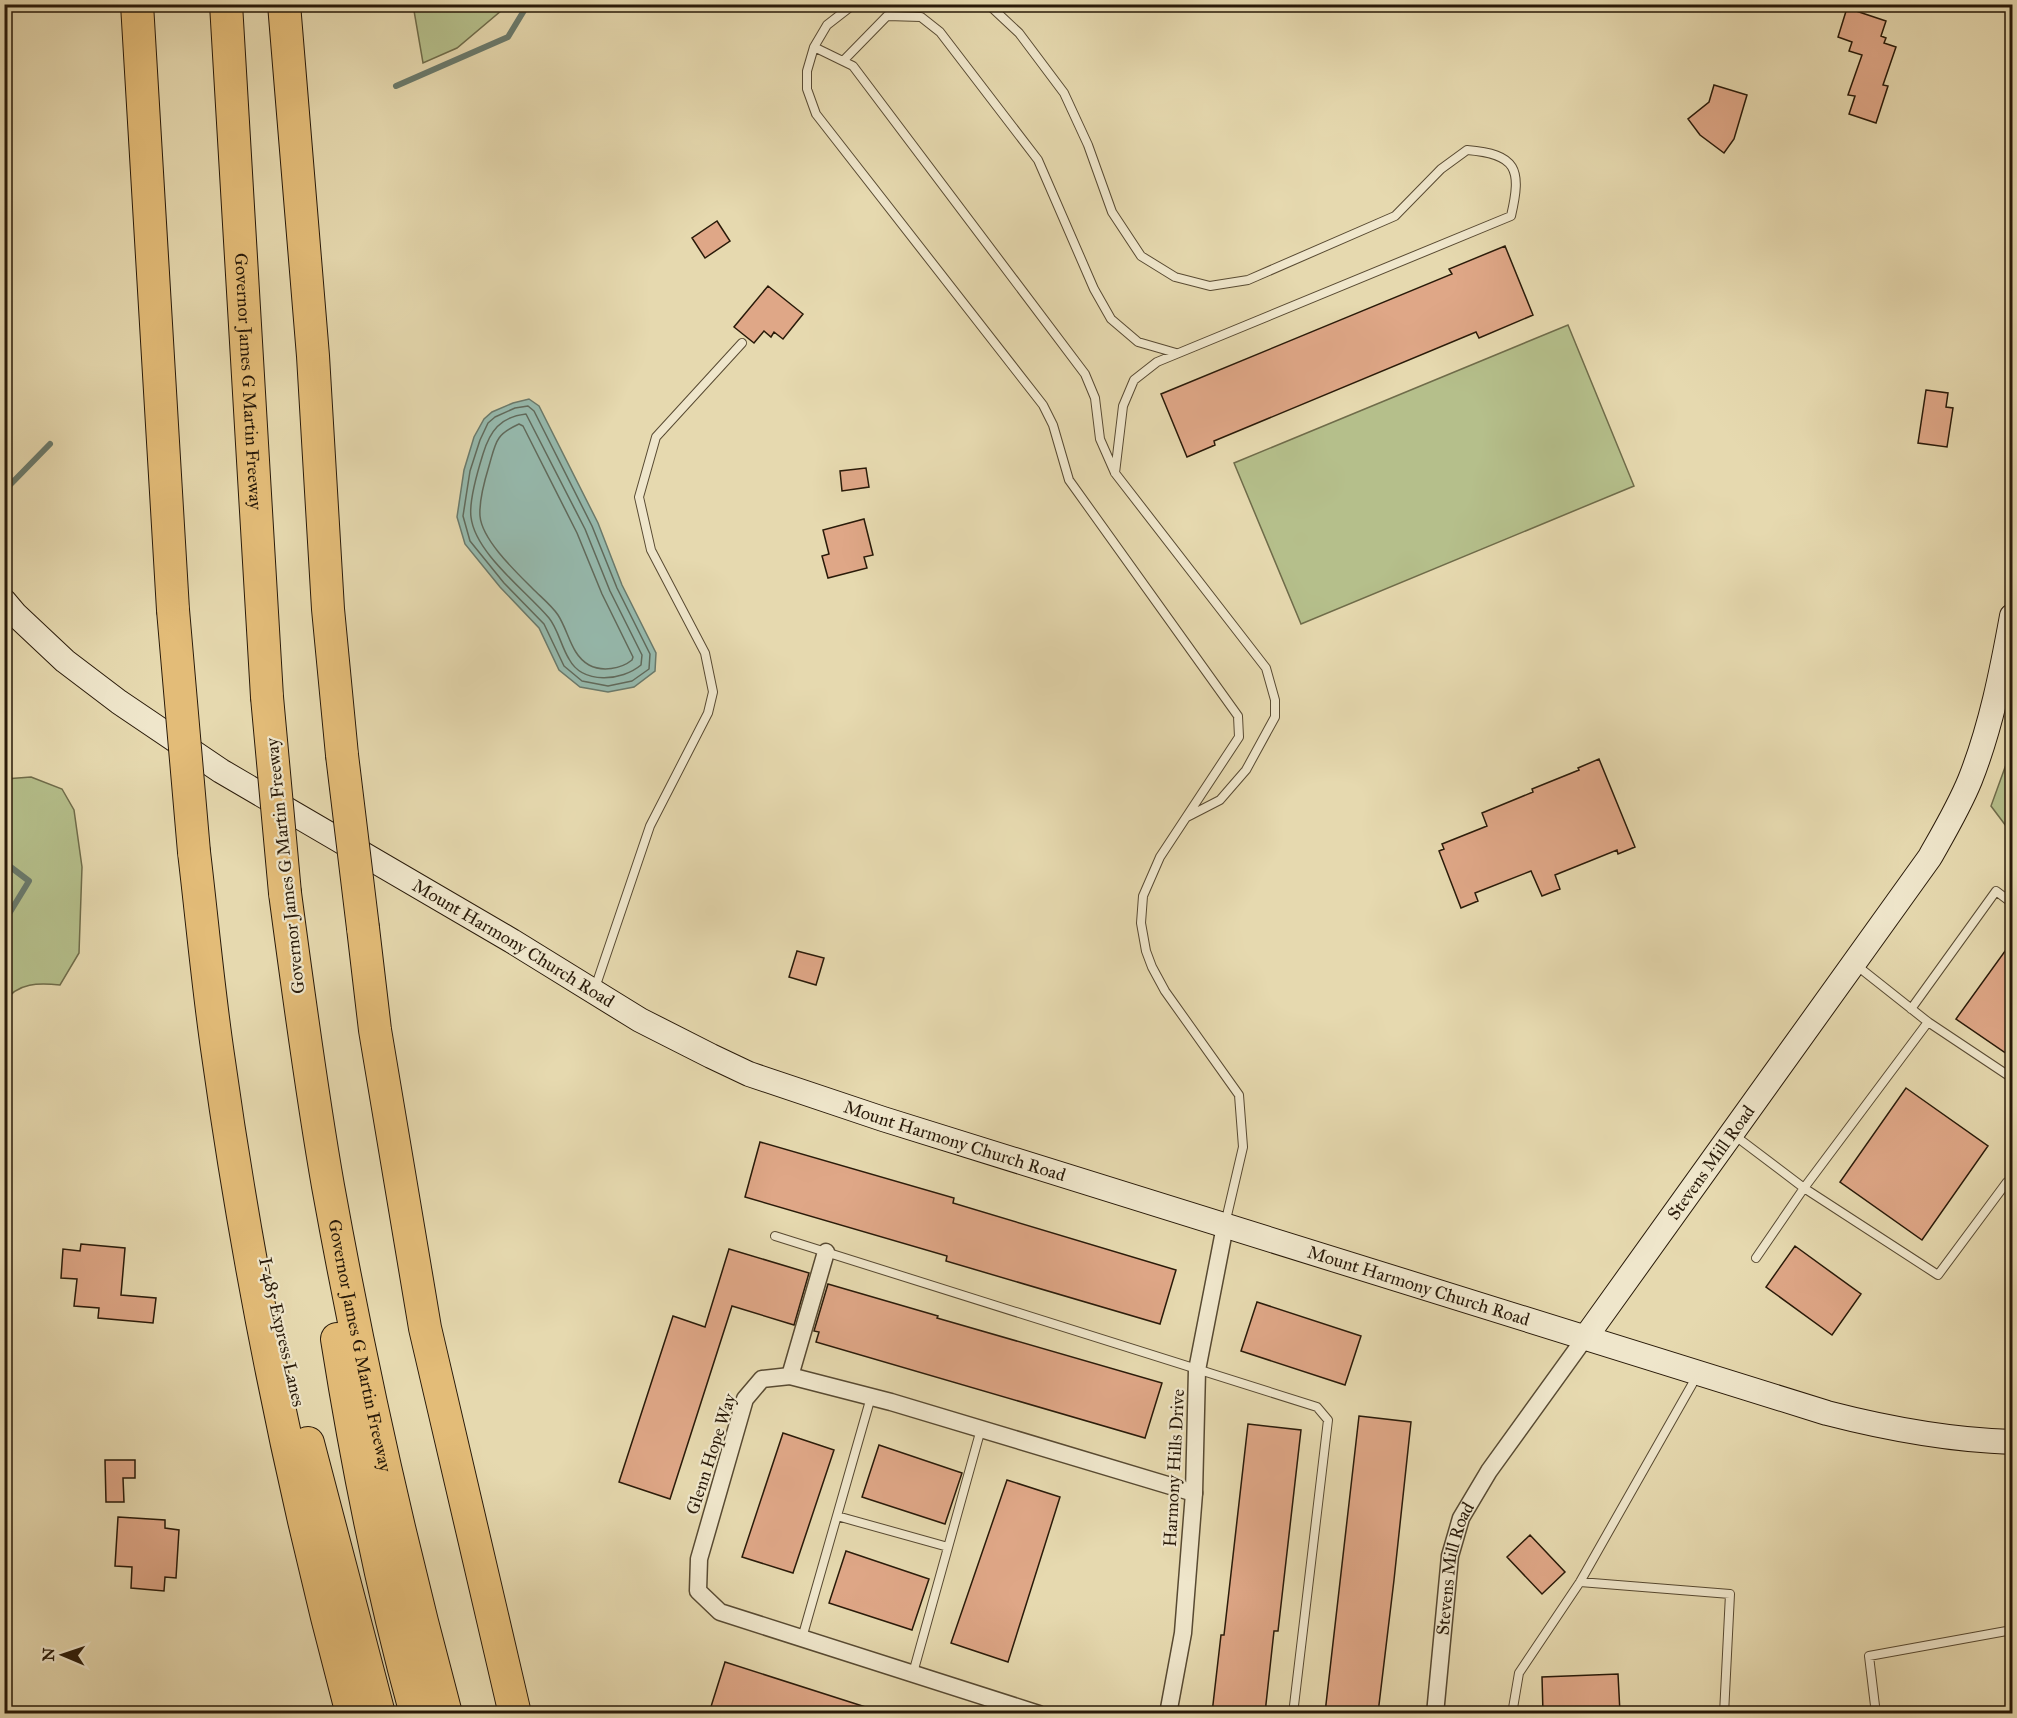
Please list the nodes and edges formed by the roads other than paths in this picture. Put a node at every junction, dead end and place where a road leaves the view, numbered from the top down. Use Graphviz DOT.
graph roads {
  1 [pos="137,4"];
  2 [pos="226,4"];
  3 [pos="284,4"];
  4 [pos="854,4"];
  5 [pos="988,4"];
  6 [pos="814,47"];
  7 [pos="843,61"];
  8 [pos="742,343"];
  9 [pos="1177,353"];
  10 [pos="1115,474"];
  11 [pos="8,614"];
  12 [pos="2013,615"];
  13 [pos="1186,818"];
  14 [pos="2013,903"];
  15 [pos="205,946"];
  16 [pos="294,958"];
  17 [pos="1854,963"];
  18 [pos="594,992"];
  19 [pos="1911,1009"];
  20 [pos="1928,1023"];
  21 [pos="2013,1078"];
  22 [pos="1731,1133"];
  23 [pos="2007,1182"];
  24 [pos="1804,1188"];
  25 [pos="1225,1226"];
  26 [pos="775,1236"];
  27 [pos="826,1252"];
  28 [pos="1756,1258"];
  29 [pos="1585,1338"];
  30 [pos="1197,1370"];
  31 [pos="1699,1374"];
  32 [pos="790,1376"];
  33 [pos="871,1397"];
  34 [pos="981,1429"];
  35 [pos="2013,1442"];
  36 [pos="1194,1492"];
  37 [pos="837,1516"];
  38 [pos="948,1547"];
  39 [pos="1580,1582"];
  40 [pos="492,1617"];
  41 [pos="2013,1630"];
  42 [pos="802,1638"];
  43 [pos="337,1655"];
  44 [pos="913,1673"];
  45 [pos="347,1713"];
  46 [pos="352,1713"];
  47 [pos="379,1713"];
  48 [pos="416,1713"];
  49 [pos="446,1713"];
  50 [pos="515,1713"];
  51 [pos="529,1713"];
  52 [pos="1039,1713"];
  53 [pos="1168,1713"];
  54 [pos="1293,1713"];
  55 [pos="1435,1713"];
  56 [pos="1512,1713"];
  57 [pos="1724,1713"];
  58 [pos="1876,1713"];
  1 -- 15 [label="highway, bridge"];
  2 -- 16 [label="highway, Governor James G Martin Freeway, bridge"];
  3 -- 40 [label="highway, bridge"];
  4 -- 6 [label="lane"];
  5 -- 9 [label="lane"];
  6 -- 7 [label="lane"];
  6 -- 13 [label="lane"];
  7 -- 9 [label="lane"];
  7 -- 10 [label="lane"];
  8 -- 18 [label="lane"];
  9 -- 10 [label="lane"];
  10 -- 13 [label="lane"];
  11 -- 18 [label="street, Mount Harmony Church Road"];
  12 -- 17 [label="street, Stevens Mill Road"];
  13 -- 25 [label="lane"];
  14 -- 19 [label="lane"];
  15 -- 43 [label="highway"];
  15 -- 47 [label="highway, I-485 Express Lanes"];
  16 -- 48 [label="highway"];
  16 -- 49 [label="highway, Governor James G Martin Freeway"];
  17 -- 19 [label="lane"];
  17 -- 22 [label="street, Stevens Mill Road"];
  18 -- 25 [label="street, Mount Harmony Church Road"];
  19 -- 20 [label="lane"];
  20 -- 21 [label="lane"];
  20 -- 24 [label="lane"];
  22 -- 24 [label="lane"];
  22 -- 29 [label="street, Stevens Mill Road"];
  23 -- 24 [label="lane"];
  24 -- 28 [label="lane"];
  25 -- 29 [label="street, Mount Harmony Church Road"];
  25 -- 30 [label="street, Harmony Hills Drive"];
  26 -- 27 [label="lane"];
  27 -- 30 [label="lane"];
  27 -- 32 [label="street"];
  29 -- 31 [label="street, Mount Harmony Church Road"];
  29 -- 55 [label="street, Stevens Mill Road"];
  30 -- 36 [label="street, Harmony Hills Drive"];
  30 -- 54 [label="lane"];
  31 -- 35 [label="street, Mount Harmony Church Road"];
  31 -- 39 [label="lane"];
  32 -- 33 [label="street, Glenn Hope Way"];
  32 -- 42 [label="street, Glenn Hope Way"];
  33 -- 34 [label="street, Glenn Hope Way"];
  33 -- 37 [label="lane"];
  34 -- 36 [label="street, Glenn Hope Way"];
  34 -- 38 [label="lane"];
  36 -- 53 [label="street, Harmony Hills Drive"];
  37 -- 38 [label="lane"];
  37 -- 42 [label="lane"];
  38 -- 44 [label="lane"];
  39 -- 56 [label="lane"];
  39 -- 57 [label="lane"];
  40 -- 50 [label="highway"];
  40 -- 51 [label="highway"];
  41 -- 58 [label="lane"];
  42 -- 44 [label="street, Glenn Hope Way"];
  43 -- 45 [label="highway"];
  43 -- 46 [label="highway"];
  44 -- 52 [label="street, Glenn Hope Way"];
}
